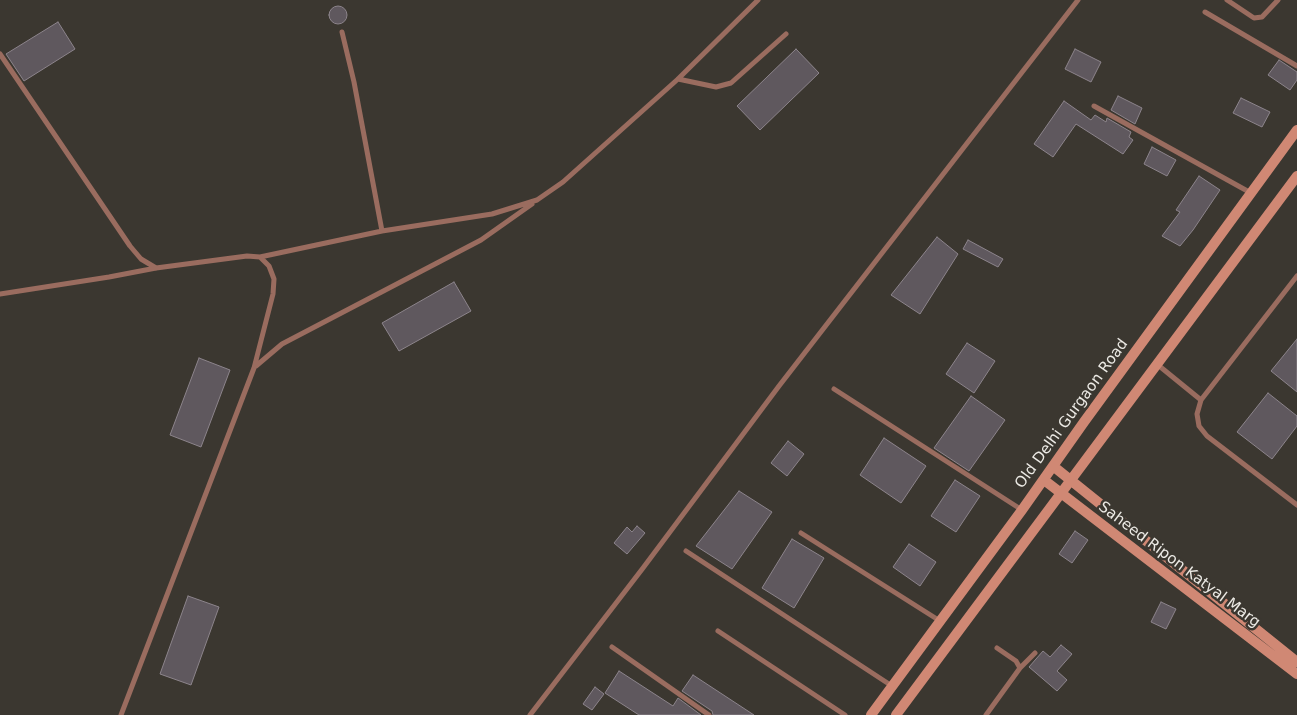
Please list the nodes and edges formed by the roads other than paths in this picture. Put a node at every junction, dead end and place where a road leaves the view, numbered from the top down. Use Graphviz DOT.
graph roads {
  1 [pos="758,0"];
  2 [pos="1078,0"];
  3 [pos="1227,0"];
  4 [pos="1278,0"];
  5 [pos="1205,12"];
  6 [pos="342,32"];
  7 [pos="786,34"];
  8 [pos="0,54"];
  9 [pos="1297,66"];
  10 [pos="678,79"];
  11 [pos="1094,106"];
  12 [pos="1297,130"];
  13 [pos="1297,176"];
  14 [pos="1252,193"];
  15 [pos="537,200"];
  16 [pos="382,231"];
  17 [pos="260,257"];
  18 [pos="156,268"];
  19 [pos="1297,276"];
  20 [pos="0,294"];
  21 [pos="1158,365"];
  22 [pos="254,368"];
  23 [pos="834,389"];
  24 [pos="1201,400"];
  25 [pos="1053,466"];
  26 [pos="1044,480"];
  27 [pos="1072,480"];
  28 [pos="1061,494"];
  29 [pos="1297,505"];
  30 [pos="1022,510"];
  31 [pos="801,533"];
  32 [pos="686,551"];
  33 [pos="941,622"];
  34 [pos="718,631"];
  35 [pos="612,647"];
  36 [pos="996,648"];
  37 [pos="1035,652"];
  38 [pos="1297,662"];
  39 [pos="1020,668"];
  40 [pos="1297,674"];
  41 [pos="893,686"];
  42 [pos="121,715"];
  43 [pos="530,715"];
  44 [pos="709,715"];
  45 [pos="846,715"];
  46 [pos="871,715"];
  47 [pos="896,715"];
  48 [pos="986,715"];
  1 -- 10 [label="lane"];
  2 -- 43 [label="lane"];
  3 -- 4 [label="lane"];
  5 -- 9 [label="lane"];
  6 -- 16 [label="lane"];
  7 -- 10 [label="lane"];
  8 -- 18 [label="lane"];
  10 -- 15 [label="lane"];
  11 -- 14 [label="lane"];
  12 -- 14 [label="main road, Old Delhi Gurgaon Road"];
  13 -- 21 [label="main road"];
  14 -- 25 [label="main road, Old Delhi Gurgaon Road"];
  15 -- 16 [label="lane"];
  15 -- 22 [label="lane"];
  16 -- 17 [label="lane"];
  17 -- 18 [label="lane"];
  17 -- 22 [label="lane"];
  18 -- 20 [label="lane"];
  19 -- 24 [label="lane"];
  21 -- 24 [label="lane"];
  21 -- 27 [label="main road"];
  22 -- 42 [label="lane"];
  23 -- 30 [label="lane"];
  24 -- 29 [label="lane"];
  25 -- 26 [label="main road, Old Delhi Gurgaon Road"];
  25 -- 27 [label="main road, Saheed Ripon Katyal Marg"];
  26 -- 28 [label="main road, Saheed Ripon Katyal Marg"];
  26 -- 30 [label="main road, Old Delhi Gurgaon Road"];
  27 -- 28 [label="main road"];
  27 -- 38 [label="main road, Saheed Ripon Katyal Marg"];
  28 -- 40 [label="main road, Saheed Ripon Katyal Marg"];
  28 -- 47 [label="main road"];
  30 -- 33 [label="main road, Old Delhi Gurgaon Road"];
  31 -- 33 [label="lane"];
  32 -- 41 [label="lane"];
  33 -- 41 [label="main road, Old Delhi Gurgaon Road"];
  34 -- 45 [label="lane"];
  35 -- 44 [label="lane"];
  36 -- 39 [label="lane"];
  37 -- 39 [label="lane"];
  39 -- 48 [label="lane"];
  41 -- 46 [label="main road, Old Delhi Gurgaon Road"];
}
